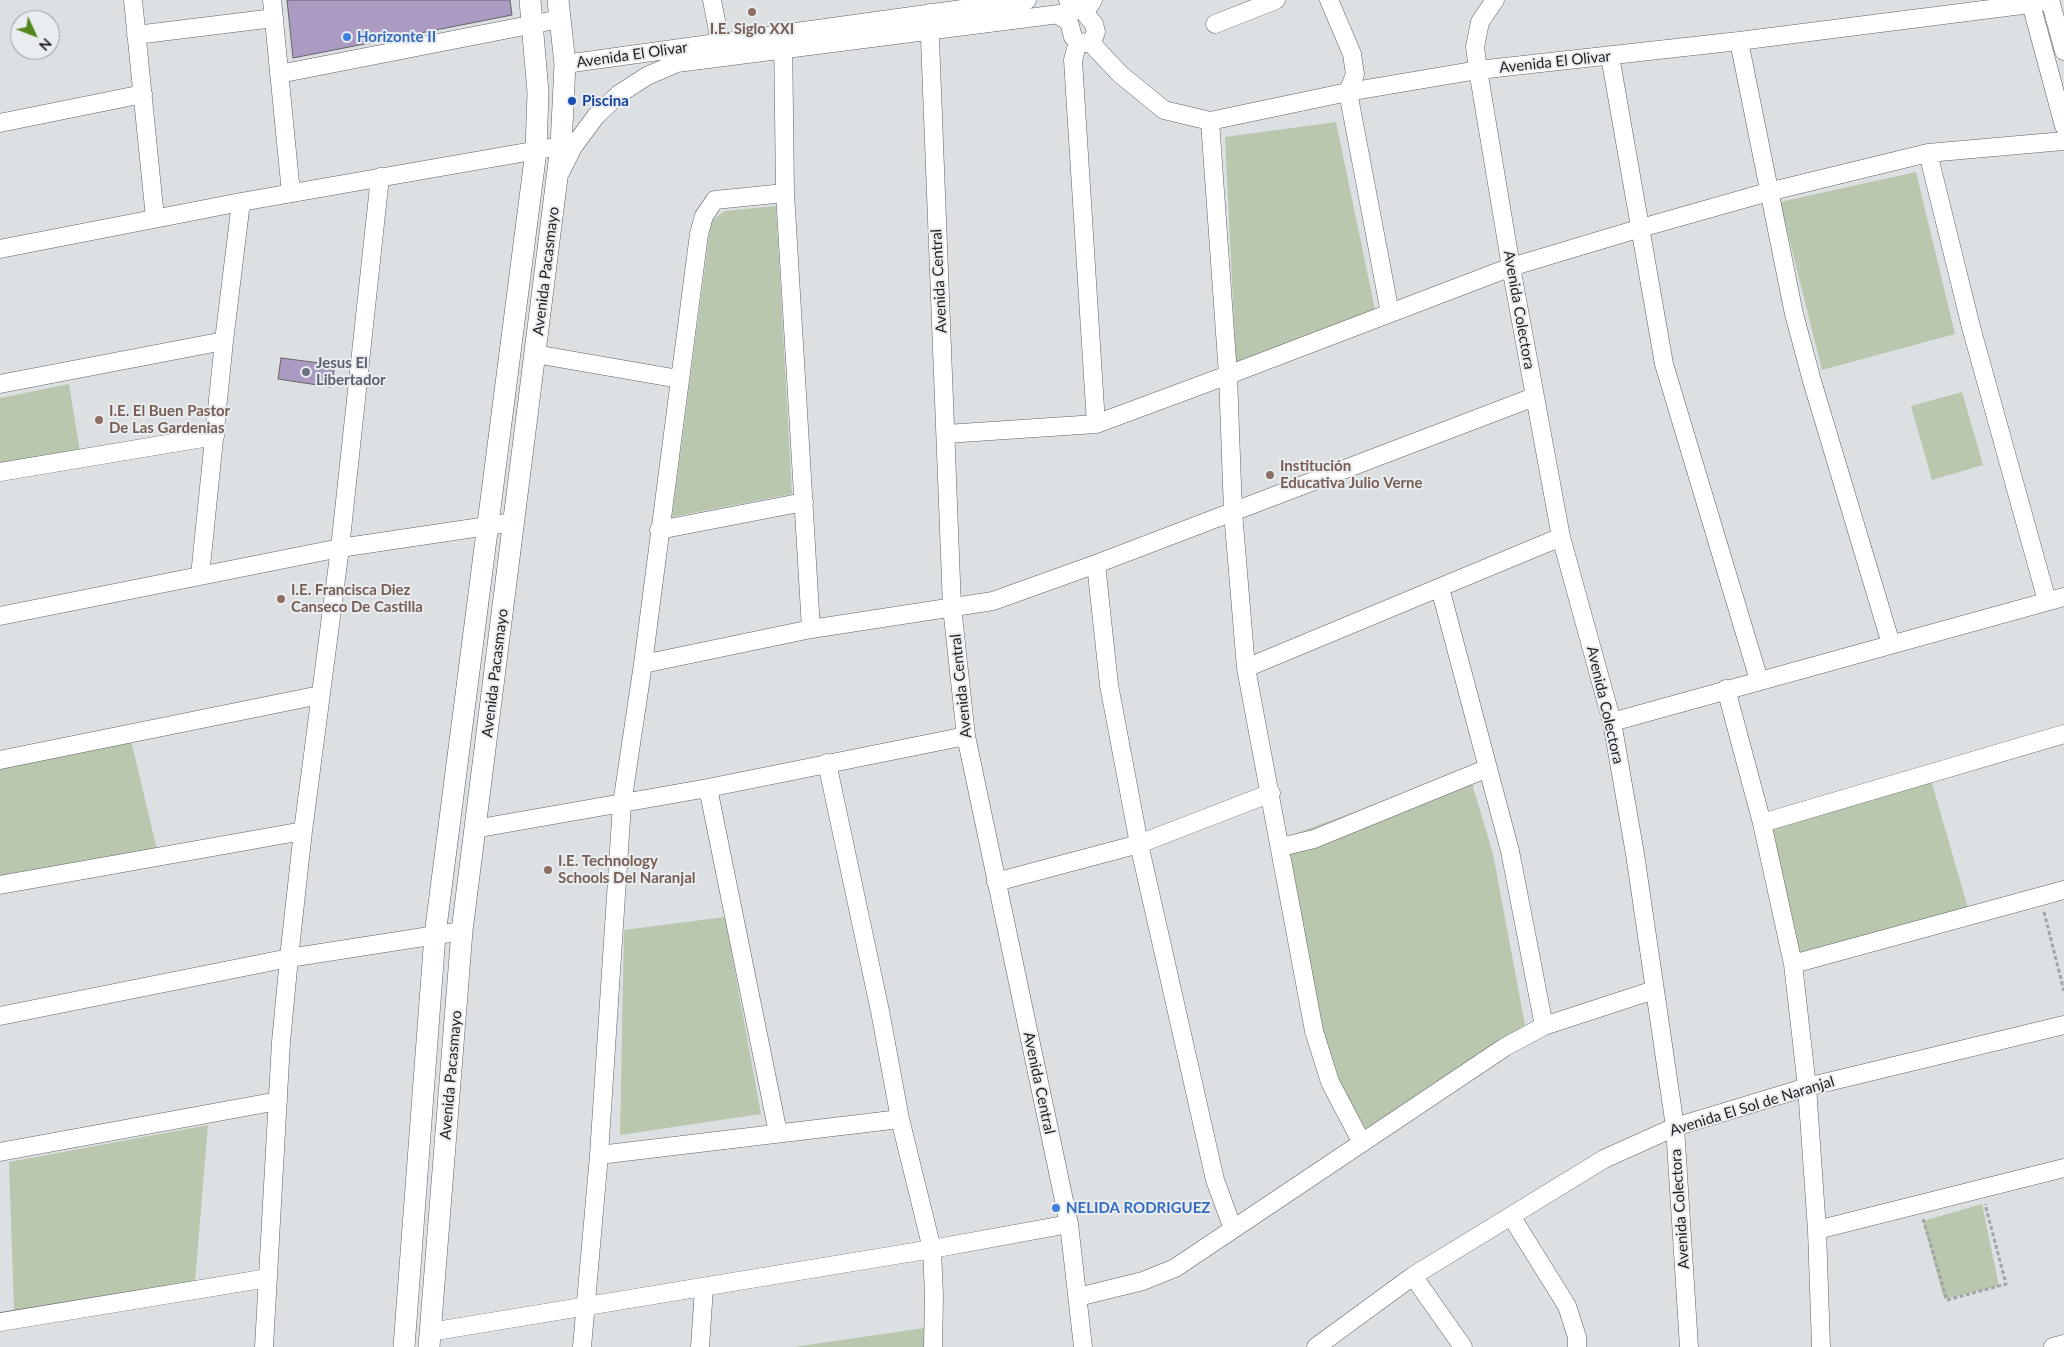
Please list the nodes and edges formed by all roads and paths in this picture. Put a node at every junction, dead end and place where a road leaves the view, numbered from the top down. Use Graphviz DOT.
graph roads {
  1 [pos="133,0"];
  2 [pos="272,0"];
  3 [pos="530,0"];
  4 [pos="712,0"];
  5 [pos="1027,0"];
  6 [pos="1276,0"];
  7 [pos="1329,0"];
  8 [pos="1495,0"];
  9 [pos="2050,0"];
  10 [pos="2030,2"];
  11 [pos="1057,7"];
  12 [pos="1084,7"];
  13 [pos="559,10"];
  14 [pos="929,13"];
  15 [pos="274,18"];
  16 [pos="532,24"];
  17 [pos="1215,24"];
  18 [pos="930,31"];
  19 [pos="136,35"];
  20 [pos="1080,38"];
  21 [pos="783,41"];
  22 [pos="1739,41"];
  23 [pos="720,42"];
  24 [pos="2064,51"];
  25 [pos="1610,56"];
  26 [pos="565,64"];
  27 [pos="1478,70"];
  28 [pos="279,74"];
  29 [pos="1348,92"];
  30 [pos="143,94"];
  31 [pos="1210,121"];
  32 [pos="0,123"];
  33 [pos="2064,126"];
  34 [pos="2064,141"];
  35 [pos="561,146"];
  36 [pos="536,151"];
  37 [pos="1928,153"];
  38 [pos="380,177"];
  39 [pos="557,180"];
  40 [pos="1768,192"];
  41 [pos="291,193"];
  42 [pos="785,193"];
  43 [pos="241,202"];
  44 [pos="155,218"];
  45 [pos="1641,228"];
  46 [pos="0,249"];
  47 [pos="1511,267"];
  48 [pos="1390,313"];
  49 [pos="224,341"];
  50 [pos="535,354"];
  51 [pos="1228,375"];
  52 [pos="679,379"];
  53 [pos="0,384"];
  54 [pos="1534,397"];
  55 [pos="1096,424"];
  56 [pos="946,434"];
  57 [pos="216,436"];
  58 [pos="0,472"];
  59 [pos="804,502"];
  60 [pos="1233,512"];
  61 [pos="514,522"];
  62 [pos="488,525"];
  63 [pos="659,530"];
  64 [pos="1561,537"];
  65 [pos="340,548"];
  66 [pos="1096,564"];
  67 [pos="200,576"];
  68 [pos="1440,588"];
  69 [pos="2064,597"];
  70 [pos="2047,601"];
  71 [pos="952,607"];
  72 [pos="0,616"];
  73 [pos="811,629"];
  74 [pos="1891,644"];
  75 [pos="643,664"];
  76 [pos="1246,668"];
  77 [pos="1759,680"];
  78 [pos="1726,689"];
  79 [pos="320,695"];
  80 [pos="1612,722"];
  81 [pos="2064,734"];
  82 [pos="966,736"];
  83 [pos="0,760"];
  84 [pos="826,763"];
  85 [pos="1488,768"];
  86 [pos="708,788"];
  87 [pos="1271,792"];
  88 [pos="622,804"];
  89 [pos="1762,823"];
  90 [pos="474,830"];
  91 [pos="303,832"];
  92 [pos="1139,844"];
  93 [pos="1281,847"];
  94 [pos="996,882"];
  95 [pos="0,885"];
  96 [pos="2064,890"];
  97 [pos="2040,896"];
  98 [pos="462,931"];
  99 [pos="435,935"];
  100 [pos="289,958"];
  101 [pos="1793,964"];
  102 [pos="1654,990"];
  103 [pos="2064,991"];
  104 [pos="0,1016"];
  105 [pos="2064,1025"];
  106 [pos="1544,1026"];
  107 [pos="1807,1088"];
  108 [pos="278,1101"];
  109 [pos="900,1119"];
  110 [pos="1675,1127"];
  111 [pos="778,1133"];
  112 [pos="1362,1143"];
  113 [pos="0,1152"];
  114 [pos="599,1156"];
  115 [pos="2064,1168"];
  116 [pos="1981,1189"];
  117 [pos="1919,1204"];
  118 [pos="1510,1216"];
  119 [pos="1069,1224"];
  120 [pos="1233,1229"];
  121 [pos="1817,1230"];
  122 [pos="932,1250"];
  123 [pos="1413,1276"];
  124 [pos="268,1278"];
  125 [pos="704,1288"];
  126 [pos="1078,1297"];
  127 [pos="586,1307"];
  128 [pos="0,1322"];
  129 [pos="429,1339"];
  130 [pos="2064,1344"];
  131 [pos="264,1347"];
  132 [pos="404,1347"];
  133 [pos="582,1347"];
  134 [pos="700,1347"];
  135 [pos="933,1347"];
  136 [pos="1083,1347"];
  137 [pos="1316,1347"];
  138 [pos="1463,1347"];
  139 [pos="1578,1347"];
  140 [pos="1689,1347"];
  141 [pos="1821,1347"];
  142 [pos="2053,1347"];
  1 -- 19 [label="street"];
  2 -- 15 [label="street"];
  3 -- 16 [label="main road, Avenida Pacasmayo"];
  4 -- 23 [label="street"];
  5 -- 14 [label="street, Avenida El Olivar"];
  6 -- 17 [label="street"];
  7 -- 29 [label="street"];
  8 -- 27 [label="street, Avenida Colectora"];
  9 -- 10 [label="street, Avenida El Olivar"];
  9 -- 24 [label="street"];
  10 -- 22 [label="street, Avenida El Olivar"];
  10 -- 33 [label="street"];
  11 -- 12 [label="street"];
  11 -- 18 [label="street"];
  11 -- 20 [label="street, Avenida El Olivar"];
  12 -- 20 [label="street"];
  13 -- 16 [label="street"];
  13 -- 26 [label="main road, Avenida Pacasmayo"];
  14 -- 18 [label="street, Avenida Central"];
  14 -- 21 [label="street, Avenida El Olivar"];
  15 -- 19 [label="street"];
  15 -- 28 [label="street"];
  16 -- 28 [label="street"];
  16 -- 36 [label="main road, Avenida Pacasmayo"];
  18 -- 21 [label="street"];
  18 -- 56 [label="street, Avenida Central"];
  19 -- 30 [label="street"];
  20 -- 31 [label="street, Avenida El Olivar"];
  20 -- 55 [label="street"];
  21 -- 23 [label="street, Avenida El Olivar"];
  21 -- 39 [label="street"];
  21 -- 42 [label="street"];
  22 -- 25 [label="street, Avenida El Olivar"];
  22 -- 40 [label="street"];
  23 -- 26 [label="street, Avenida El Olivar"];
  25 -- 27 [label="street, Avenida El Olivar"];
  25 -- 45 [label="street"];
  26 -- 35 [label="main road, Avenida Pacasmayo"];
  27 -- 29 [label="street, Avenida El Olivar"];
  27 -- 47 [label="street, Avenida Colectora"];
  28 -- 41 [label="street"];
  29 -- 31 [label="street, Avenida El Olivar"];
  29 -- 48 [label="street"];
  30 -- 32 [label="street"];
  30 -- 44 [label="street"];
  31 -- 51 [label="street"];
  34 -- 37 [label="street"];
  35 -- 36 [label="street"];
  35 -- 39 [label="main road, Avenida Pacasmayo"];
  36 -- 38 [label="street"];
  36 -- 62 [label="main road, Avenida Pacasmayo"];
  37 -- 40 [label="street"];
  37 -- 70 [label="street"];
  38 -- 41 [label="street"];
  38 -- 65 [label="street"];
  39 -- 50 [label="main road, Avenida Pacasmayo"];
  40 -- 45 [label="street"];
  40 -- 74 [label="street"];
  41 -- 43 [label="street"];
  42 -- 52 [label="street"];
  42 -- 59 [label="street"];
  43 -- 44 [label="street"];
  43 -- 49 [label="street"];
  44 -- 46 [label="street"];
  45 -- 47 [label="street"];
  45 -- 77 [label="street"];
  47 -- 48 [label="street"];
  47 -- 54 [label="street, Avenida Colectora"];
  48 -- 51 [label="street"];
  49 -- 53 [label="street"];
  49 -- 57 [label="street"];
  50 -- 52 [label="street"];
  50 -- 61 [label="main road, Avenida Pacasmayo"];
  51 -- 55 [label="street"];
  51 -- 60 [label="street"];
  52 -- 63 [label="street"];
  54 -- 60 [label="street"];
  54 -- 64 [label="street, Avenida Colectora"];
  55 -- 56 [label="street"];
  56 -- 71 [label="street, Avenida Central"];
  57 -- 58 [label="street"];
  57 -- 67 [label="street"];
  59 -- 63 [label="street"];
  59 -- 73 [label="street"];
  60 -- 66 [label="street"];
  60 -- 76 [label="street"];
  61 -- 62 [label="street"];
  61 -- 90 [label="main road, Avenida Pacasmayo"];
  62 -- 65 [label="street"];
  62 -- 99 [label="main road, Avenida Pacasmayo"];
  63 -- 75 [label="street"];
  64 -- 68 [label="street"];
  64 -- 80 [label="street, Avenida Colectora"];
  65 -- 67 [label="street"];
  65 -- 79 [label="street"];
  66 -- 71 [label="street"];
  66 -- 92 [label="street"];
  67 -- 72 [label="street"];
  68 -- 76 [label="street"];
  68 -- 85 [label="street"];
  69 -- 70 [label="street"];
  70 -- 74 [label="street"];
  71 -- 73 [label="street"];
  71 -- 82 [label="street, Avenida Central"];
  73 -- 75 [label="street"];
  74 -- 77 [label="street"];
  75 -- 88 [label="street"];
  76 -- 87 [label="street"];
  77 -- 78 [label="street"];
  78 -- 80 [label="street"];
  78 -- 89 [label="street"];
  79 -- 83 [label="street"];
  79 -- 91 [label="street"];
  80 -- 102 [label="street, Avenida Colectora"];
  81 -- 89 [label="street"];
  82 -- 84 [label="street"];
  82 -- 94 [label="street, Avenida Central"];
  84 -- 86 [label="street"];
  84 -- 109 [label="street"];
  85 -- 93 [label="street"];
  85 -- 106 [label="street"];
  86 -- 88 [label="street"];
  86 -- 111 [label="street"];
  87 -- 92 [label="street"];
  87 -- 93 [label="street"];
  88 -- 90 [label="street"];
  88 -- 114 [label="street"];
  89 -- 101 [label="street"];
  90 -- 98 [label="main road, Avenida Pacasmayo"];
  91 -- 95 [label="street"];
  91 -- 100 [label="street"];
  92 -- 94 [label="street"];
  92 -- 120 [label="street"];
  93 -- 112 [label="street"];
  94 -- 119 [label="street, Avenida Central"];
  96 -- 97 [label="street"];
  97 -- 101 [label="street"];
  97 -- 103 [label="path"];
  98 -- 99 [label="street"];
  98 -- 129 [label="main road, Avenida Pacasmayo"];
  99 -- 100 [label="street"];
  99 -- 132 [label="main road, Avenida Pacasmayo"];
  100 -- 104 [label="street"];
  100 -- 108 [label="street"];
  101 -- 107 [label="street"];
  102 -- 106 [label="street"];
  102 -- 110 [label="street, Avenida Colectora"];
  105 -- 107 [label="street, Avenida El Sol de Naranjal"];
  106 -- 112 [label="street"];
  107 -- 110 [label="street, Avenida El Sol de Naranjal"];
  107 -- 121 [label="street"];
  108 -- 113 [label="street"];
  108 -- 124 [label="street"];
  109 -- 111 [label="street"];
  109 -- 122 [label="street"];
  110 -- 118 [label="street, Avenida El Sol de Naranjal"];
  110 -- 140 [label="street, Avenida Colectora"];
  111 -- 114 [label="street"];
  112 -- 120 [label="street"];
  114 -- 127 [label="street"];
  115 -- 116 [label="street"];
  116 -- 117 [label="street"];
  116 -- 117 [label="path"];
  117 -- 121 [label="street"];
  118 -- 123 [label="street, Avenida El Sol de Naranjal"];
  118 -- 139 [label="street"];
  119 -- 122 [label="street"];
  119 -- 126 [label="street, Avenida Central"];
  120 -- 126 [label="street"];
  121 -- 141 [label="street"];
  122 -- 125 [label="street"];
  122 -- 135 [label="street"];
  123 -- 137 [label="street, Avenida El Sol de Naranjal"];
  123 -- 138 [label="street"];
  124 -- 128 [label="street"];
  124 -- 131 [label="street"];
  125 -- 127 [label="street"];
  125 -- 134 [label="street"];
  126 -- 136 [label="street, Avenida Central"];
  127 -- 129 [label="street"];
  127 -- 133 [label="street"];
  130 -- 142 [label="street"];
}
